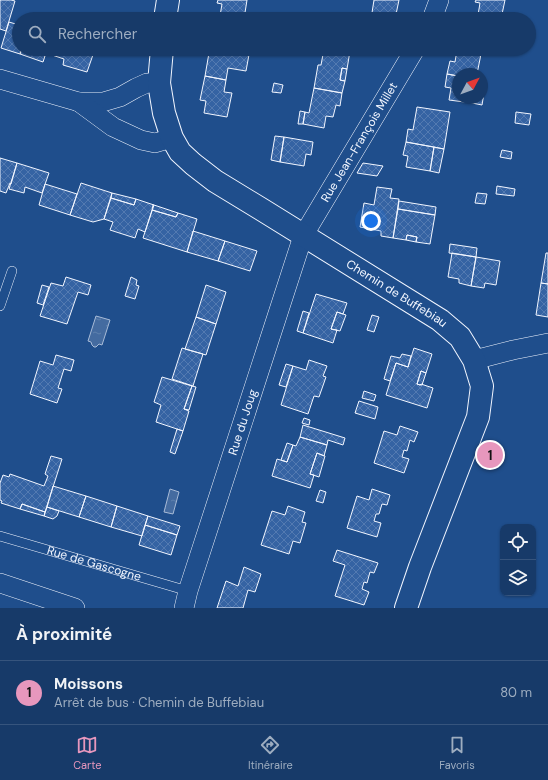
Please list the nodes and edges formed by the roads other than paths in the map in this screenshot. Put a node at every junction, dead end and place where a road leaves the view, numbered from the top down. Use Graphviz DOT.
graph roads {
  1 [pos="168,0"];
  2 [pos="439,0"];
  3 [pos="166,12"];
  4 [pos="435,12"];
  5 [pos="161,56"];
  6 [pos="411,56"];
  7 [pos="0,78"];
  8 [pos="159,83"];
  9 [pos="79,102"];
  10 [pos="172,138"];
  11 [pos="304,236"];
  12 [pos="12,271"];
  13 [pos="0,306"];
  14 [pos="548,343"];
  15 [pos="474,360"];
  16 [pos="0,536"];
  17 [pos="0,583"];
  18 [pos="186,600"];
  19 [pos="75,608"];
  20 [pos="406,608"];
  1 -- 3 [label="street"];
  2 -- 4 [label="street"];
  5 -- 8 [label="street, Chemin de Buffebiau"];
  6 -- 11 [label="street, Rue Jean-François Millet"];
  7 -- 9 [label="street"];
  8 -- 9 [label="street"];
  8 -- 10 [label="street, Chemin de Buffebiau"];
  9 -- 10 [label="street"];
  10 -- 11 [label="street, Chemin de Buffebiau"];
  11 -- 15 [label="street, Chemin de Buffebiau"];
  11 -- 18 [label="street, Rue du Joug"];
  12 -- 13 [label="lane"];
  14 -- 15 [label="street"];
  15 -- 20 [label="street, Chemin de Buffebiau"];
  16 -- 18 [label="lane, Rue de Gascogne"];
  17 -- 19 [label="street"];
}
